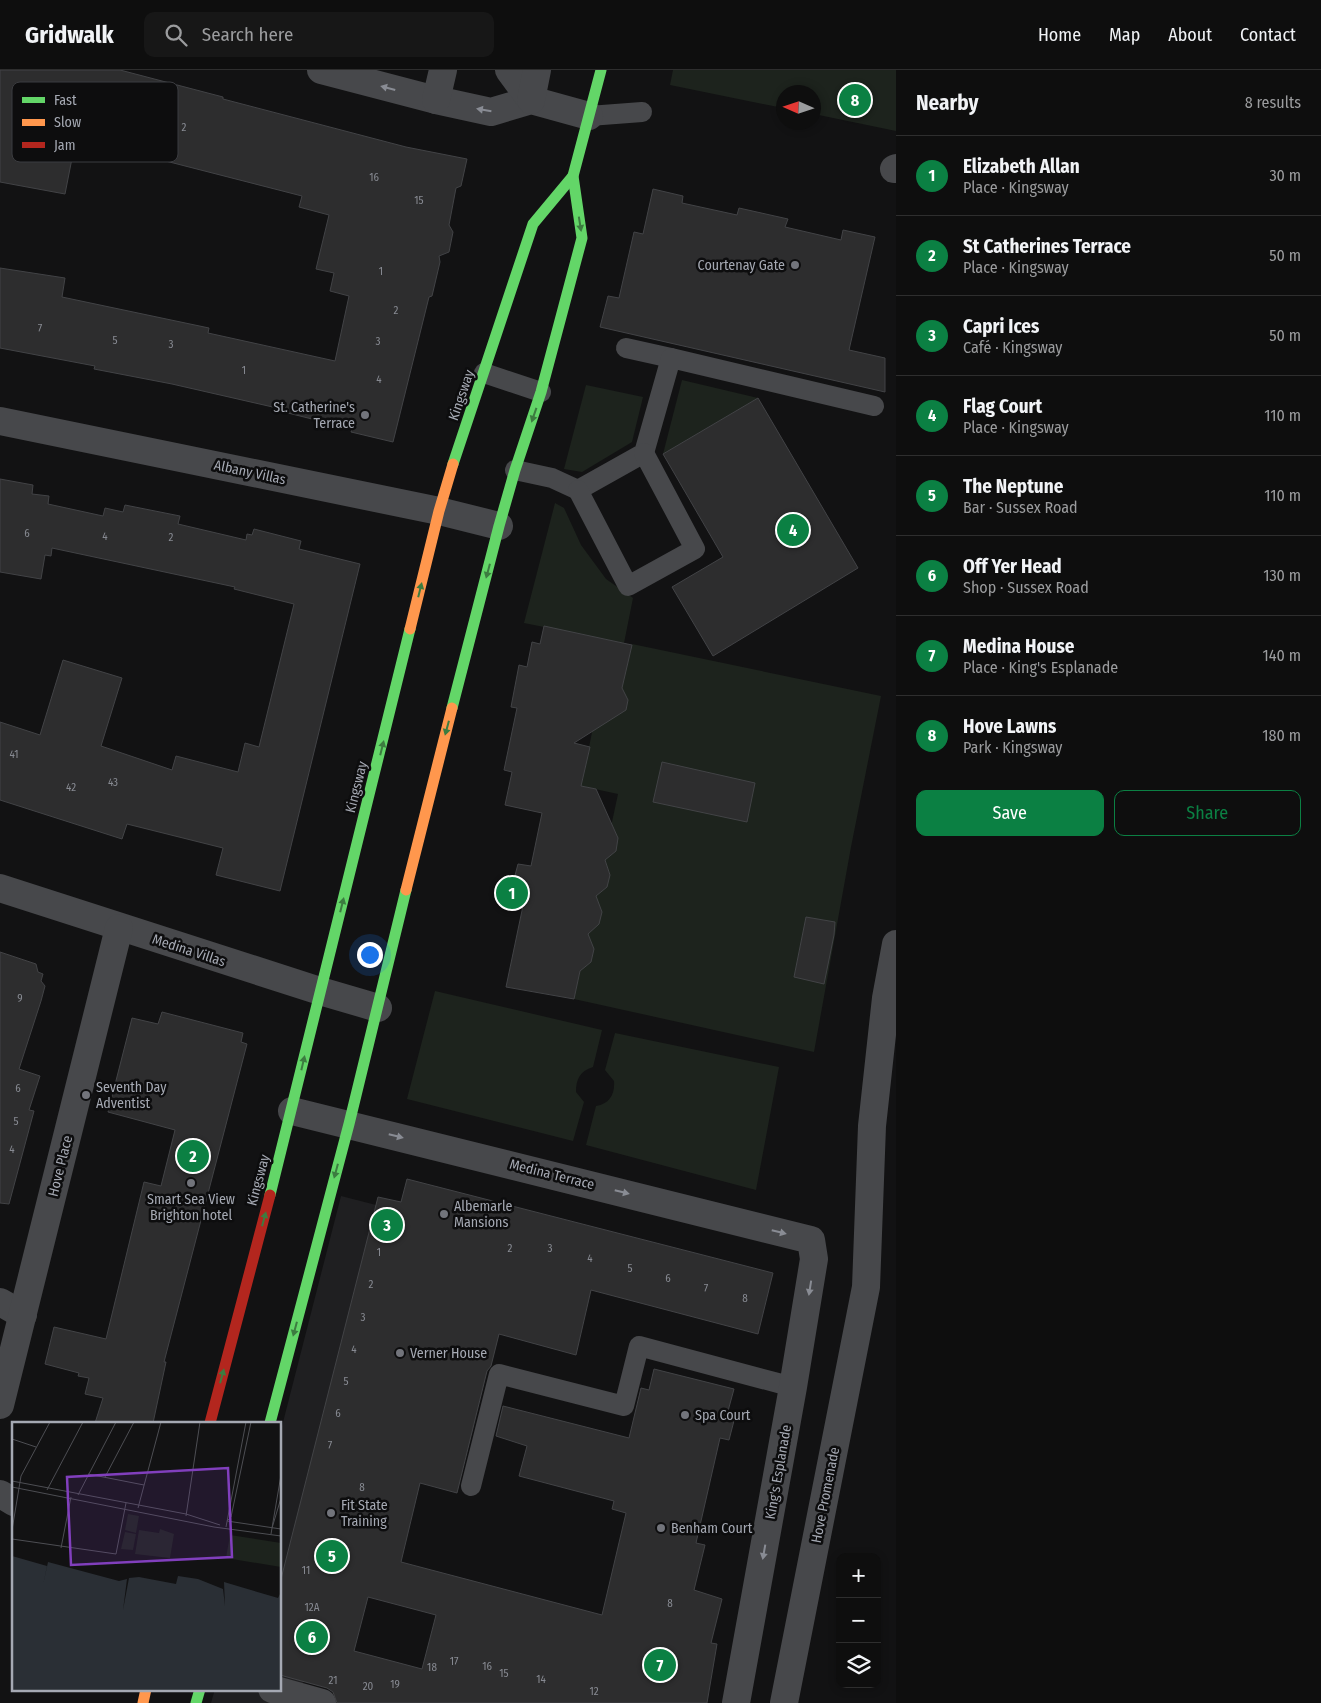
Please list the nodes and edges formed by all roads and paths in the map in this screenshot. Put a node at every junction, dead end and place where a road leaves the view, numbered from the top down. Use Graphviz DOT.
graph roads {
  1 [pos="321,70"];
  2 [pos="443,70"];
  3 [pos="509,70"];
  4 [pos="537,70"];
  5 [pos="601,70"];
  6 [pos="436,100"];
  7 [pos="531,100"];
  8 [pos="642,112"];
  9 [pos="589,116"];
  10 [pos="573,176"];
  11 [pos="626,348"];
  12 [pos="671,358"];
  13 [pos="484,372"];
  14 [pos="542,392"];
  15 [pos="874,406"];
  16 [pos="0,421"];
  17 [pos="644,454"];
  18 [pos="515,470"];
  19 [pos="578,490"];
  20 [pos="439,512"];
  21 [pos="499,526"];
  22 [pos="0,888"];
  23 [pos="119,928"];
  24 [pos="896,944"];
  25 [pos="320,992"];
  26 [pos="378,1008"];
  27 [pos="292,1111"];
  28 [pos="348,1124"];
  29 [pos="811,1240"];
  30 [pos="0,1302"];
  31 [pos="23,1315"];
  32 [pos="793,1386"];
  33 [pos="0,1405"];
  34 [pos="210,1422"];
  35 [pos="270,1422"];
  36 [pos="471,1486"];
  37 [pos="0,1494"];
  38 [pos="12,1501"];
  39 [pos="146,1690"];
  40 [pos="200,1690"];
  41 [pos="276,1690"];
  42 [pos="143,1703"];
  43 [pos="196,1703"];
  44 [pos="322,1703"];
  45 [pos="736,1703"];
  46 [pos="784,1703"];
  6 -- 1 [label="street, one-way"];
  2 -- 6 [label="street"];
  3 -- 7 [label="street"];
  4 -- 7 [label="street"];
  5 -- 9 [label="main road, Kingsway"];
  7 -- 6 [label="street, one-way"];
  7 -- 9 [label="street"];
  8 -- 9 [label="lane"];
  9 -- 10 [label="main road, Kingsway"];
  10 -- 13 [label="main road, Kingsway"];
  10 -- 14 [label="main road, Kingsway, one-way"];
  11 -- 12 [label="lane"];
  12 -- 15 [label="lane"];
  12 -- 17 [label="lane"];
  13 -- 14 [label="lane"];
  13 -- 20 [label="main road, Kingsway"];
  14 -- 18 [label="main road, Kingsway, one-way"];
  16 -- 20 [label="street, Albany Villas"];
  17 -- 19 [label="lane"];
  17 -- 19 [label="lane"];
  18 -- 19 [label="lane"];
  18 -- 21 [label="main road, Kingsway"];
  20 -- 21 [label="street, Albany Villas"];
  25 -- 20 [label="main road, Kingsway, one-way"];
  21 -- 26 [label="main road, Kingsway, one-way"];
  22 -- 23 [label="street, Medina Villas"];
  23 -- 25 [label="street, Medina Villas"];
  23 -- 31 [label="street, Hove Place"];
  24 -- 46 [label="street, Hove Promenade"];
  25 -- 26 [label="street, Medina Villas"];
  27 -- 25 [label="main road, Kingsway, one-way"];
  26 -- 28 [label="main road, Kingsway"];
  27 -- 28 [label="street, Medina Terrace"];
  34 -- 27 [label="main road, Kingsway, one-way"];
  28 -- 29 [label="street, Medina Terrace, one-way"];
  28 -- 35 [label="main road, Kingsway, one-way"];
  29 -- 32 [label="street, King's Esplanade, one-way"];
  30 -- 31 [label="street"];
  31 -- 33 [label="street, Hove Place"];
  32 -- 36 [label="lane"];
  32 -- 45 [label="street, King's Esplanade, one-way"];
  37 -- 38 [label="street"];
  39 -- 42 [label="main road"];
  40 -- 43 [label="main road"];
  41 -- 44 [label="street"];
}
